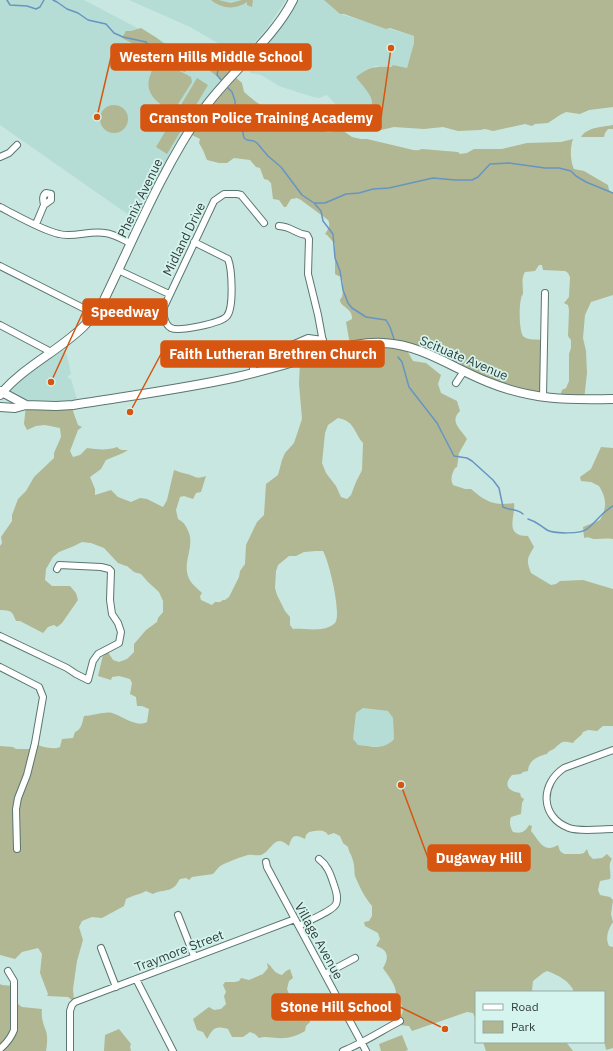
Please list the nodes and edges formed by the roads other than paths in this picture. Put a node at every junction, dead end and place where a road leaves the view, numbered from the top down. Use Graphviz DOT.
graph roads {
  1 [pos="293,0"];
  2 [pos="17,145"];
  3 [pos="0,157"];
  4 [pos="44,205"];
  5 [pos="0,207"];
  6 [pos="264,223"];
  7 [pos="36,224"];
  8 [pos="279,226"];
  9 [pos="194,242"];
  10 [pos="130,244"];
  11 [pos="0,266"];
  12 [pos="118,270"];
  13 [pos="545,293"];
  14 [pos="169,294"];
  15 [pos="95,314"];
  16 [pos="0,325"];
  17 [pos="323,340"];
  18 [pos="51,352"];
  19 [pos="325,353"];
  20 [pos="464,371"];
  21 [pos="253,373"];
  22 [pos="456,382"];
  23 [pos="1,391"];
  24 [pos="543,398"];
  25 [pos="613,399"];
  26 [pos="26,405"];
  27 [pos="0,407"];
  28 [pos="57,569"];
  29 [pos="0,636"];
  30 [pos="0,667"];
  31 [pos="613,750"];
  32 [pos="613,829"];
  33 [pos="17,849"];
  34 [pos="319,859"];
  35 [pos="266,862"];
  36 [pos="178,915"];
  37 [pos="295,919"];
  38 [pos="299,926"];
  39 [pos="101,948"];
  40 [pos="194,956"];
  41 [pos="355,958"];
  42 [pos="8,970"];
  43 [pos="325,974"];
  44 [pos="136,979"];
  45 [pos="116,987"];
  46 [pos="400,1021"];
  47 [pos="362,1043"];
  48 [pos="0,1048"];
  49 [pos="70,1051"];
  50 [pos="173,1051"];
  51 [pos="343,1051"];
  52 [pos="366,1051"];
  1 -- 10 [label="main road, Phenix Avenue"];
  2 -- 3 [label="street"];
  4 -- 7 [label="street"];
  5 -- 7 [label="street"];
  6 -- 9 [label="street, Midland Drive"];
  7 -- 10 [label="street"];
  8 -- 17 [label="street"];
  9 -- 14 [label="street, Midland Drive"];
  9 -- 14 [label="street"];
  10 -- 12 [label="main road, Phenix Avenue"];
  11 -- 15 [label="street"];
  12 -- 14 [label="street, Midland Drive"];
  12 -- 15 [label="main road, Phenix Avenue"];
  13 -- 24 [label="street"];
  15 -- 18 [label="main road, Phenix Avenue"];
  16 -- 18 [label="street"];
  17 -- 19 [label="street"];
  17 -- 21 [label="street"];
  18 -- 23 [label="main road, Phenix Avenue"];
  19 -- 20 [label="main road, Scituate Avenue"];
  19 -- 21 [label="main road, Scituate Avenue"];
  20 -- 22 [label="street"];
  20 -- 24 [label="main road, Scituate Avenue"];
  21 -- 26 [label="main road, Scituate Avenue"];
  23 -- 26 [label="main road, Scituate Avenue"];
  24 -- 25 [label="main road, Scituate Avenue"];
  26 -- 27 [label="main road"];
  28 -- 29 [label="street"];
  30 -- 33 [label="street"];
  31 -- 32 [label="street"];
  34 -- 38 [label="street"];
  35 -- 37 [label="street, Village Avenue"];
  36 -- 40 [label="street"];
  37 -- 38 [label="street, Village Avenue"];
  37 -- 40 [label="street, Traymore Street"];
  38 -- 43 [label="street, Village Avenue"];
  39 -- 45 [label="street"];
  40 -- 44 [label="street, Traymore Street"];
  41 -- 43 [label="street"];
  42 -- 48 [label="street"];
  43 -- 47 [label="street, Village Avenue"];
  44 -- 45 [label="street, Traymore Street"];
  44 -- 50 [label="street"];
  45 -- 49 [label="street, Traymore Street"];
  46 -- 47 [label="street"];
  47 -- 51 [label="street"];
  47 -- 52 [label="street, Village Avenue"];
}
